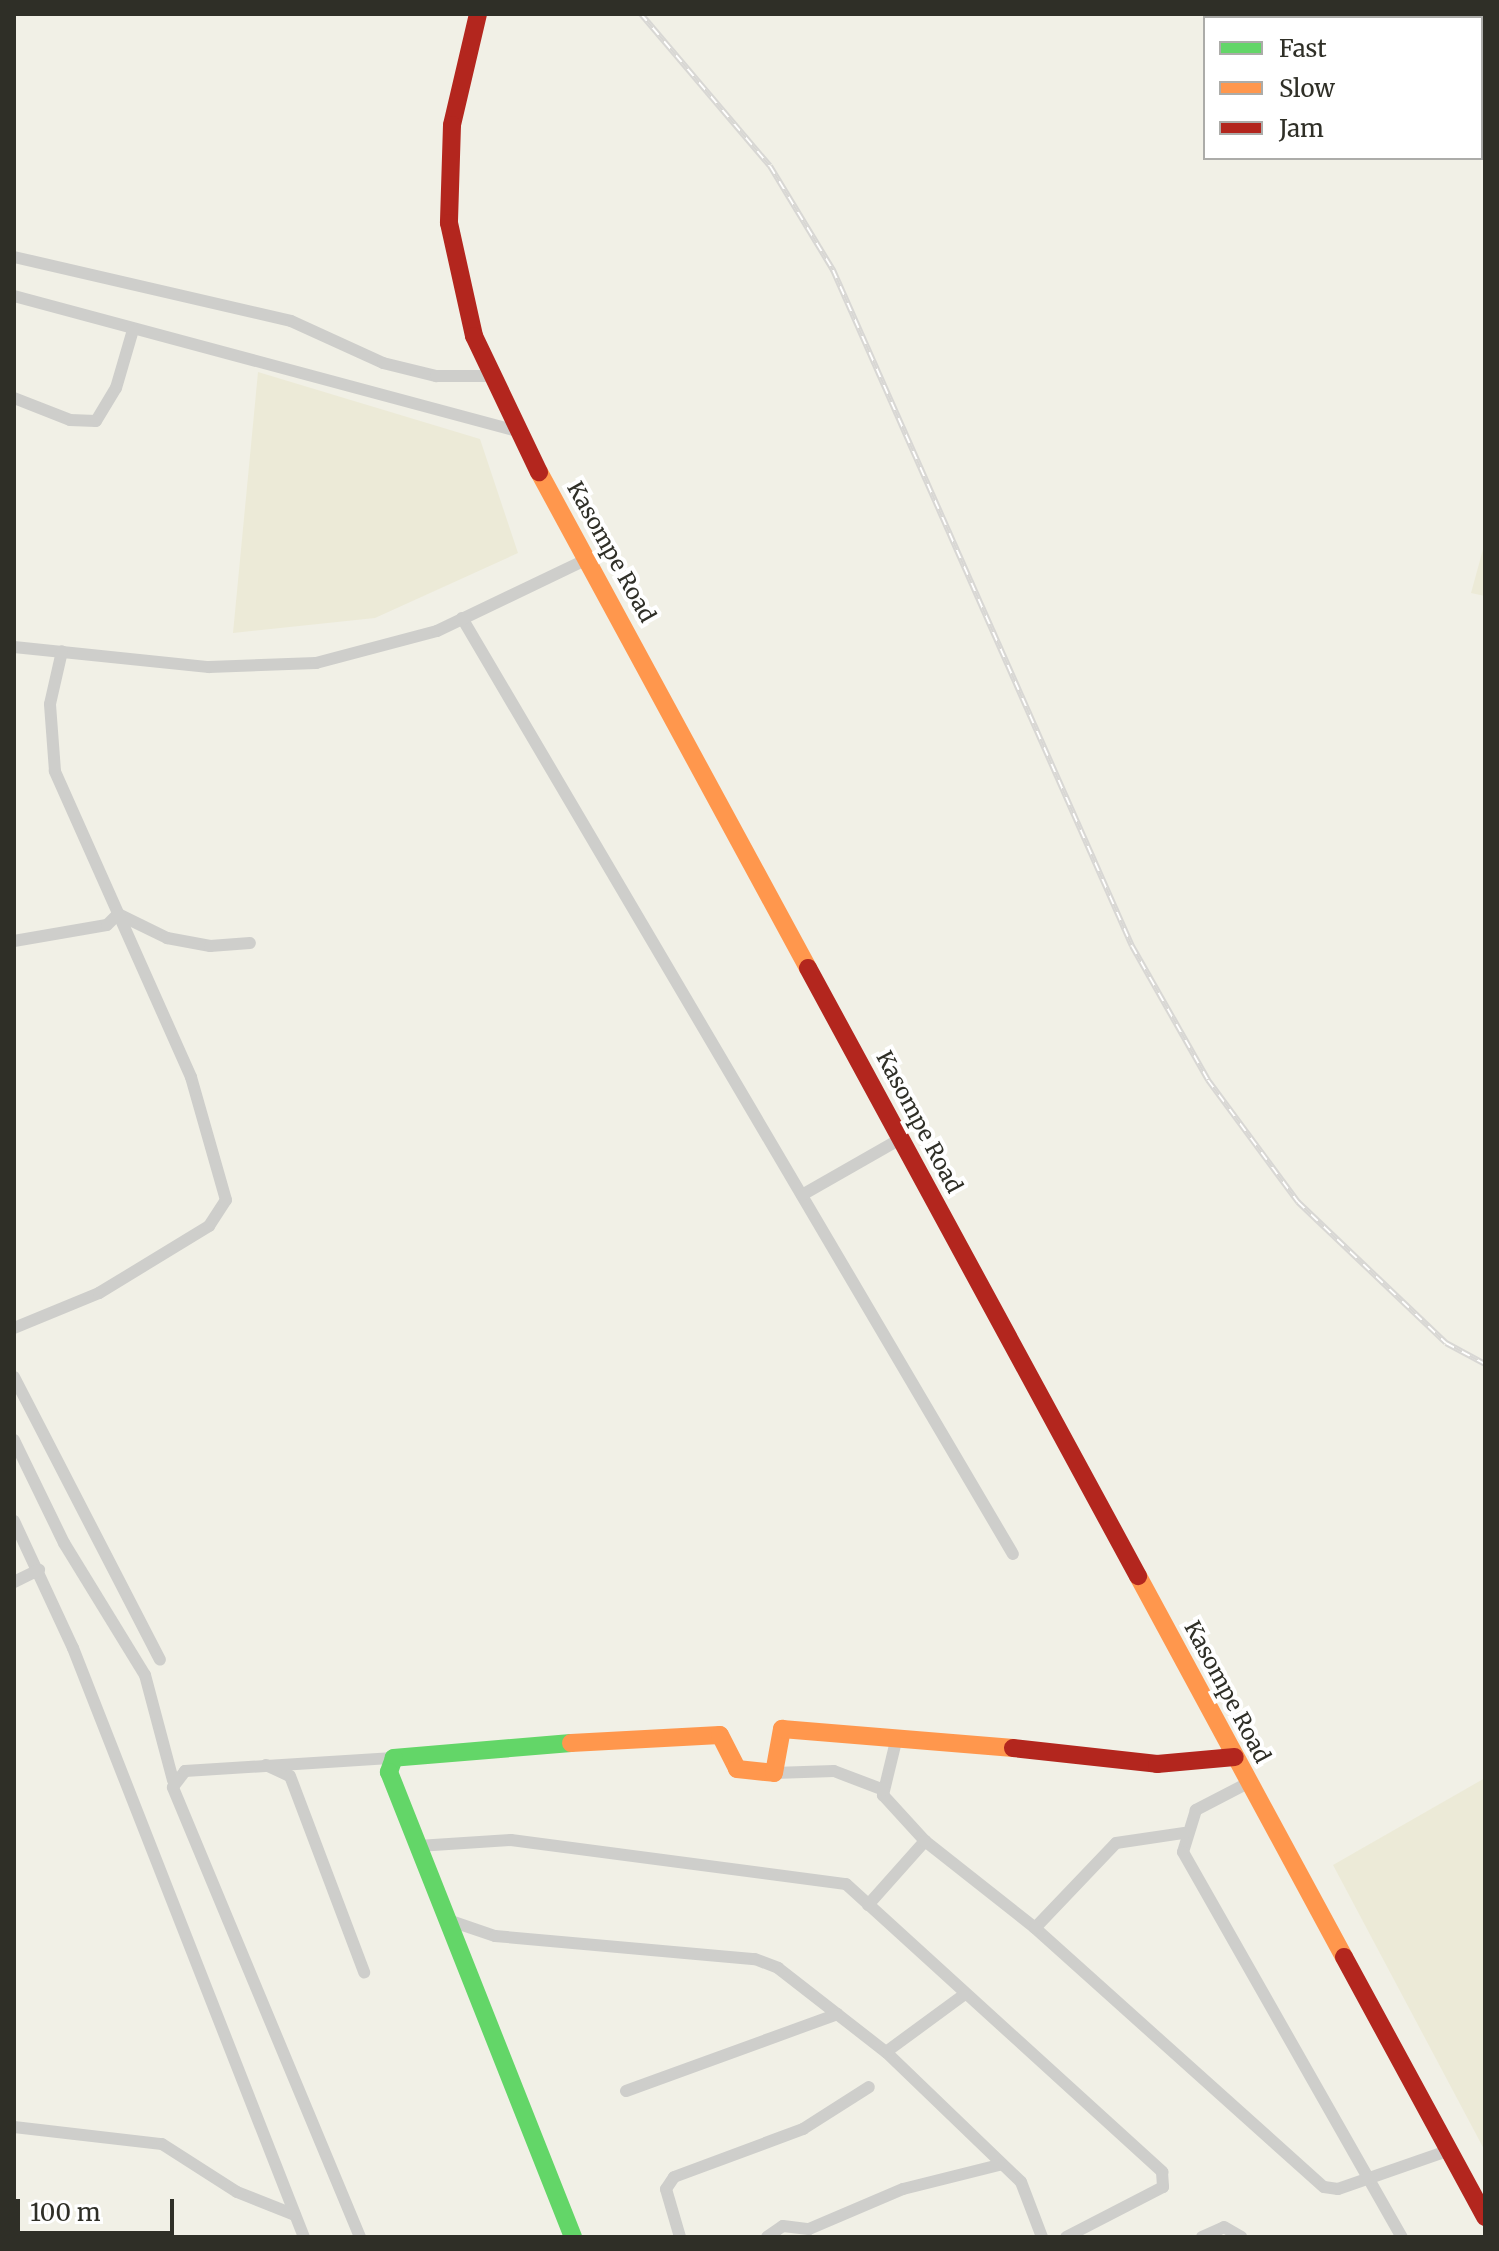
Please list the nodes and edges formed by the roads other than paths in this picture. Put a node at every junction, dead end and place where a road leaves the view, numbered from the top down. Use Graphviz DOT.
graph roads {
  1 [pos="478,14"];
  2 [pos="14,257"];
  3 [pos="14,296"];
  4 [pos="133,330"];
  5 [pos="492,376"];
  6 [pos="14,398"];
  7 [pos="517,431"];
  8 [pos="585,560"];
  9 [pos="462,618"];
  10 [pos="14,647"];
  11 [pos="62,651"];
  12 [pos="118,914"];
  13 [pos="14,941"];
  14 [pos="250,943"];
  15 [pos="900,1139"];
  16 [pos="802,1195"];
  17 [pos="14,1328"];
  18 [pos="14,1377"];
  19 [pos="14,1440"];
  20 [pos="14,1521"];
  21 [pos="1013,1554"];
  22 [pos="39,1570"];
  23 [pos="14,1582"];
  24 [pos="160,1660"];
  25 [pos="897,1737"];
  26 [pos="1235,1757"];
  27 [pos="394,1758"];
  28 [pos="263,1764"];
  29 [pos="774,1773"];
  30 [pos="173,1780"];
  31 [pos="1248,1783"];
  32 [pos="884,1790"];
  33 [pos="1184,1833"];
  34 [pos="925,1841"];
  35 [pos="418,1846"];
  36 [pos="868,1905"];
  37 [pos="445,1919"];
  38 [pos="1035,1928"];
  39 [pos="364,1972"];
  40 [pos="965,1994"];
  41 [pos="837,2014"];
  42 [pos="886,2052"];
  43 [pos="869,2087"];
  44 [pos="626,2091"];
  45 [pos="14,2127"];
  46 [pos="1450,2150"];
  47 [pos="999,2165"];
  48 [pos="1368,2180"];
  49 [pos="295,2215"];
  50 [pos="1485,2217"];
  51 [pos="304,2237"];
  52 [pos="360,2237"];
  53 [pos="573,2237"];
  54 [pos="680,2237"];
  55 [pos="767,2237"];
  56 [pos="1042,2237"];
  57 [pos="1066,2237"];
  58 [pos="1202,2237"];
  59 [pos="1241,2237"];
  60 [pos="1402,2237"];
  1 -- 5 [label="main road, Kasompe Road"];
  2 -- 5 [label="street"];
  3 -- 4 [label="street"];
  4 -- 6 [label="street"];
  4 -- 7 [label="street"];
  5 -- 7 [label="main road, Kasompe Road"];
  7 -- 8 [label="main road, Kasompe Road"];
  8 -- 9 [label="street"];
  8 -- 15 [label="main road, Kasompe Road"];
  9 -- 11 [label="street"];
  9 -- 16 [label="street"];
  10 -- 11 [label="street"];
  11 -- 12 [label="street"];
  12 -- 13 [label="street"];
  12 -- 14 [label="street"];
  12 -- 17 [label="street"];
  15 -- 16 [label="street"];
  15 -- 26 [label="main road, Kasompe Road"];
  16 -- 21 [label="street"];
  18 -- 24 [label="street"];
  19 -- 30 [label="street"];
  20 -- 22 [label="street"];
  22 -- 23 [label="street"];
  22 -- 49 [label="street"];
  25 -- 26 [label="main road"];
  25 -- 29 [label="main road"];
  25 -- 32 [label="street"];
  26 -- 31 [label="main road, Kasompe Road"];
  27 -- 28 [label="street"];
  27 -- 29 [label="main road"];
  27 -- 35 [label="main road"];
  28 -- 30 [label="street"];
  28 -- 39 [label="street"];
  29 -- 32 [label="street"];
  30 -- 52 [label="street"];
  31 -- 33 [label="street"];
  31 -- 46 [label="main road, Kasompe Road"];
  32 -- 34 [label="street"];
  33 -- 38 [label="street"];
  33 -- 48 [label="street"];
  34 -- 36 [label="street"];
  34 -- 38 [label="street"];
  35 -- 36 [label="street"];
  35 -- 37 [label="main road"];
  36 -- 40 [label="street"];
  37 -- 41 [label="street"];
  37 -- 53 [label="main road"];
  38 -- 48 [label="street"];
  40 -- 42 [label="street"];
  40 -- 57 [label="street"];
  41 -- 42 [label="street"];
  41 -- 44 [label="street"];
  42 -- 47 [label="street"];
  43 -- 54 [label="street"];
  45 -- 49 [label="street"];
  46 -- 48 [label="street"];
  46 -- 50 [label="main road, Kasompe Road"];
  47 -- 55 [label="street"];
  47 -- 56 [label="street"];
  48 -- 60 [label="street"];
  49 -- 51 [label="street"];
  58 -- 59 [label="street"];
}
